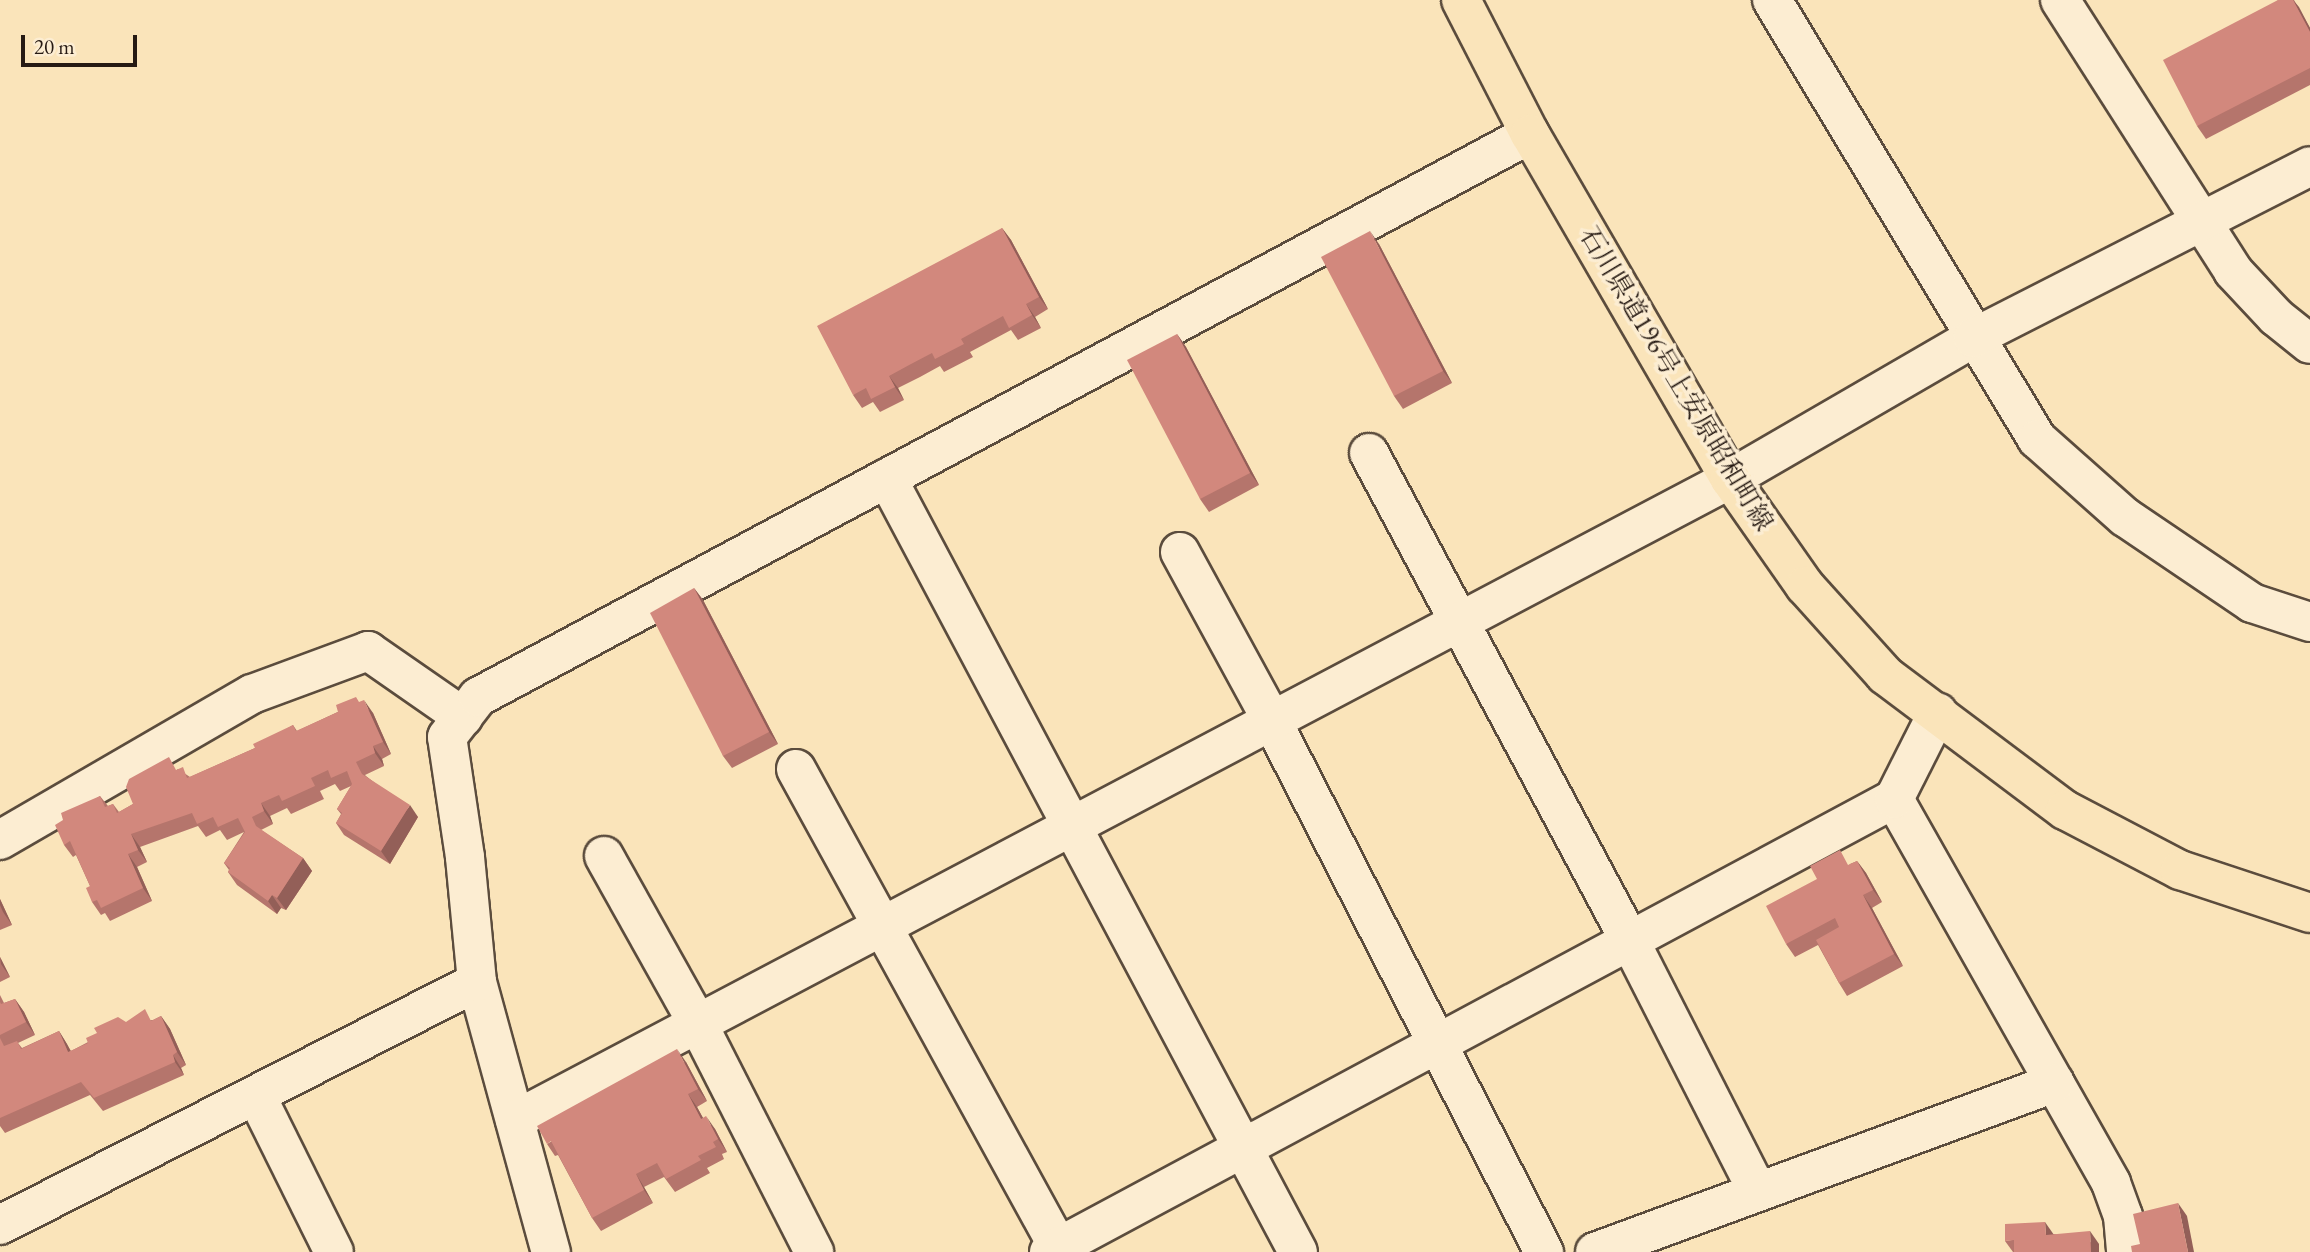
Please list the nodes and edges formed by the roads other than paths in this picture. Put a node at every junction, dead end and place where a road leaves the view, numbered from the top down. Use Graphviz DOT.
graph roads {
  1 [pos="1461,0"];
  2 [pos="1772,0"];
  3 [pos="2060,0"];
  4 [pos="1530,134"];
  5 [pos="2310,166"];
  6 [pos="2199,224"];
  7 [pos="1973,338"];
  8 [pos="2310,344"];
  9 [pos="1369,453"];
  10 [pos="887,478"];
  11 [pos="1730,479"];
  12 [pos="1180,552"];
  13 [pos="1461,621"];
  14 [pos="2310,622"];
  15 [pos="1938,712"];
  16 [pos="463,717"];
  17 [pos="1272,721"];
  18 [pos="796,769"];
  19 [pos="1894,799"];
  20 [pos="1072,826"];
  21 [pos="0,840"];
  22 [pos="604,856"];
  23 [pos="2310,913"];
  24 [pos="883,926"];
  25 [pos="1630,941"];
  26 [pos="477,982"];
  27 [pos="698,1024"];
  28 [pos="1435,1045"];
  29 [pos="2055,1083"];
  30 [pos="256,1095"];
  31 [pos="515,1121"];
  32 [pos="1243,1148"];
  33 [pos="1756,1189"];
  34 [pos="0,1225"];
  35 [pos="1056,1250"];
  36 [pos="334,1252"];
  37 [pos="551,1252"];
  38 [pos="814,1252"];
  39 [pos="1298,1252"];
  40 [pos="1544,1252"];
  41 [pos="1595,1252"];
  42 [pos="2126,1252"];
  1 -- 4 [label="main road, 石川県道196号上安原昭和町線"];
  2 -- 7 [label="street"];
  3 -- 6 [label="street"];
  4 -- 10 [label="street"];
  4 -- 11 [label="main road, 石川県道196号上安原昭和町線"];
  5 -- 6 [label="street"];
  6 -- 7 [label="street"];
  6 -- 8 [label="street"];
  7 -- 11 [label="street"];
  7 -- 14 [label="street"];
  9 -- 13 [label="street"];
  10 -- 16 [label="street"];
  10 -- 20 [label="street"];
  11 -- 13 [label="street"];
  11 -- 15 [label="main road, 石川県道196号上安原昭和町線"];
  12 -- 17 [label="street"];
  13 -- 17 [label="street"];
  13 -- 25 [label="street"];
  15 -- 19 [label="street"];
  15 -- 23 [label="main road, 石川県道196号上安原昭和町線"];
  16 -- 21 [label="street"];
  16 -- 26 [label="street"];
  17 -- 20 [label="street"];
  17 -- 28 [label="street"];
  18 -- 24 [label="street"];
  19 -- 25 [label="street"];
  19 -- 29 [label="street"];
  20 -- 24 [label="street"];
  20 -- 32 [label="street"];
  22 -- 27 [label="street"];
  24 -- 27 [label="street"];
  24 -- 35 [label="street"];
  25 -- 28 [label="street"];
  25 -- 33 [label="street"];
  26 -- 30 [label="street"];
  26 -- 31 [label="street"];
  27 -- 31 [label="street"];
  27 -- 38 [label="street"];
  28 -- 32 [label="street"];
  28 -- 40 [label="street"];
  29 -- 33 [label="street"];
  29 -- 42 [label="street"];
  30 -- 34 [label="street"];
  30 -- 36 [label="street"];
  31 -- 37 [label="street"];
  32 -- 35 [label="street"];
  32 -- 39 [label="street"];
  33 -- 41 [label="street"];
}
